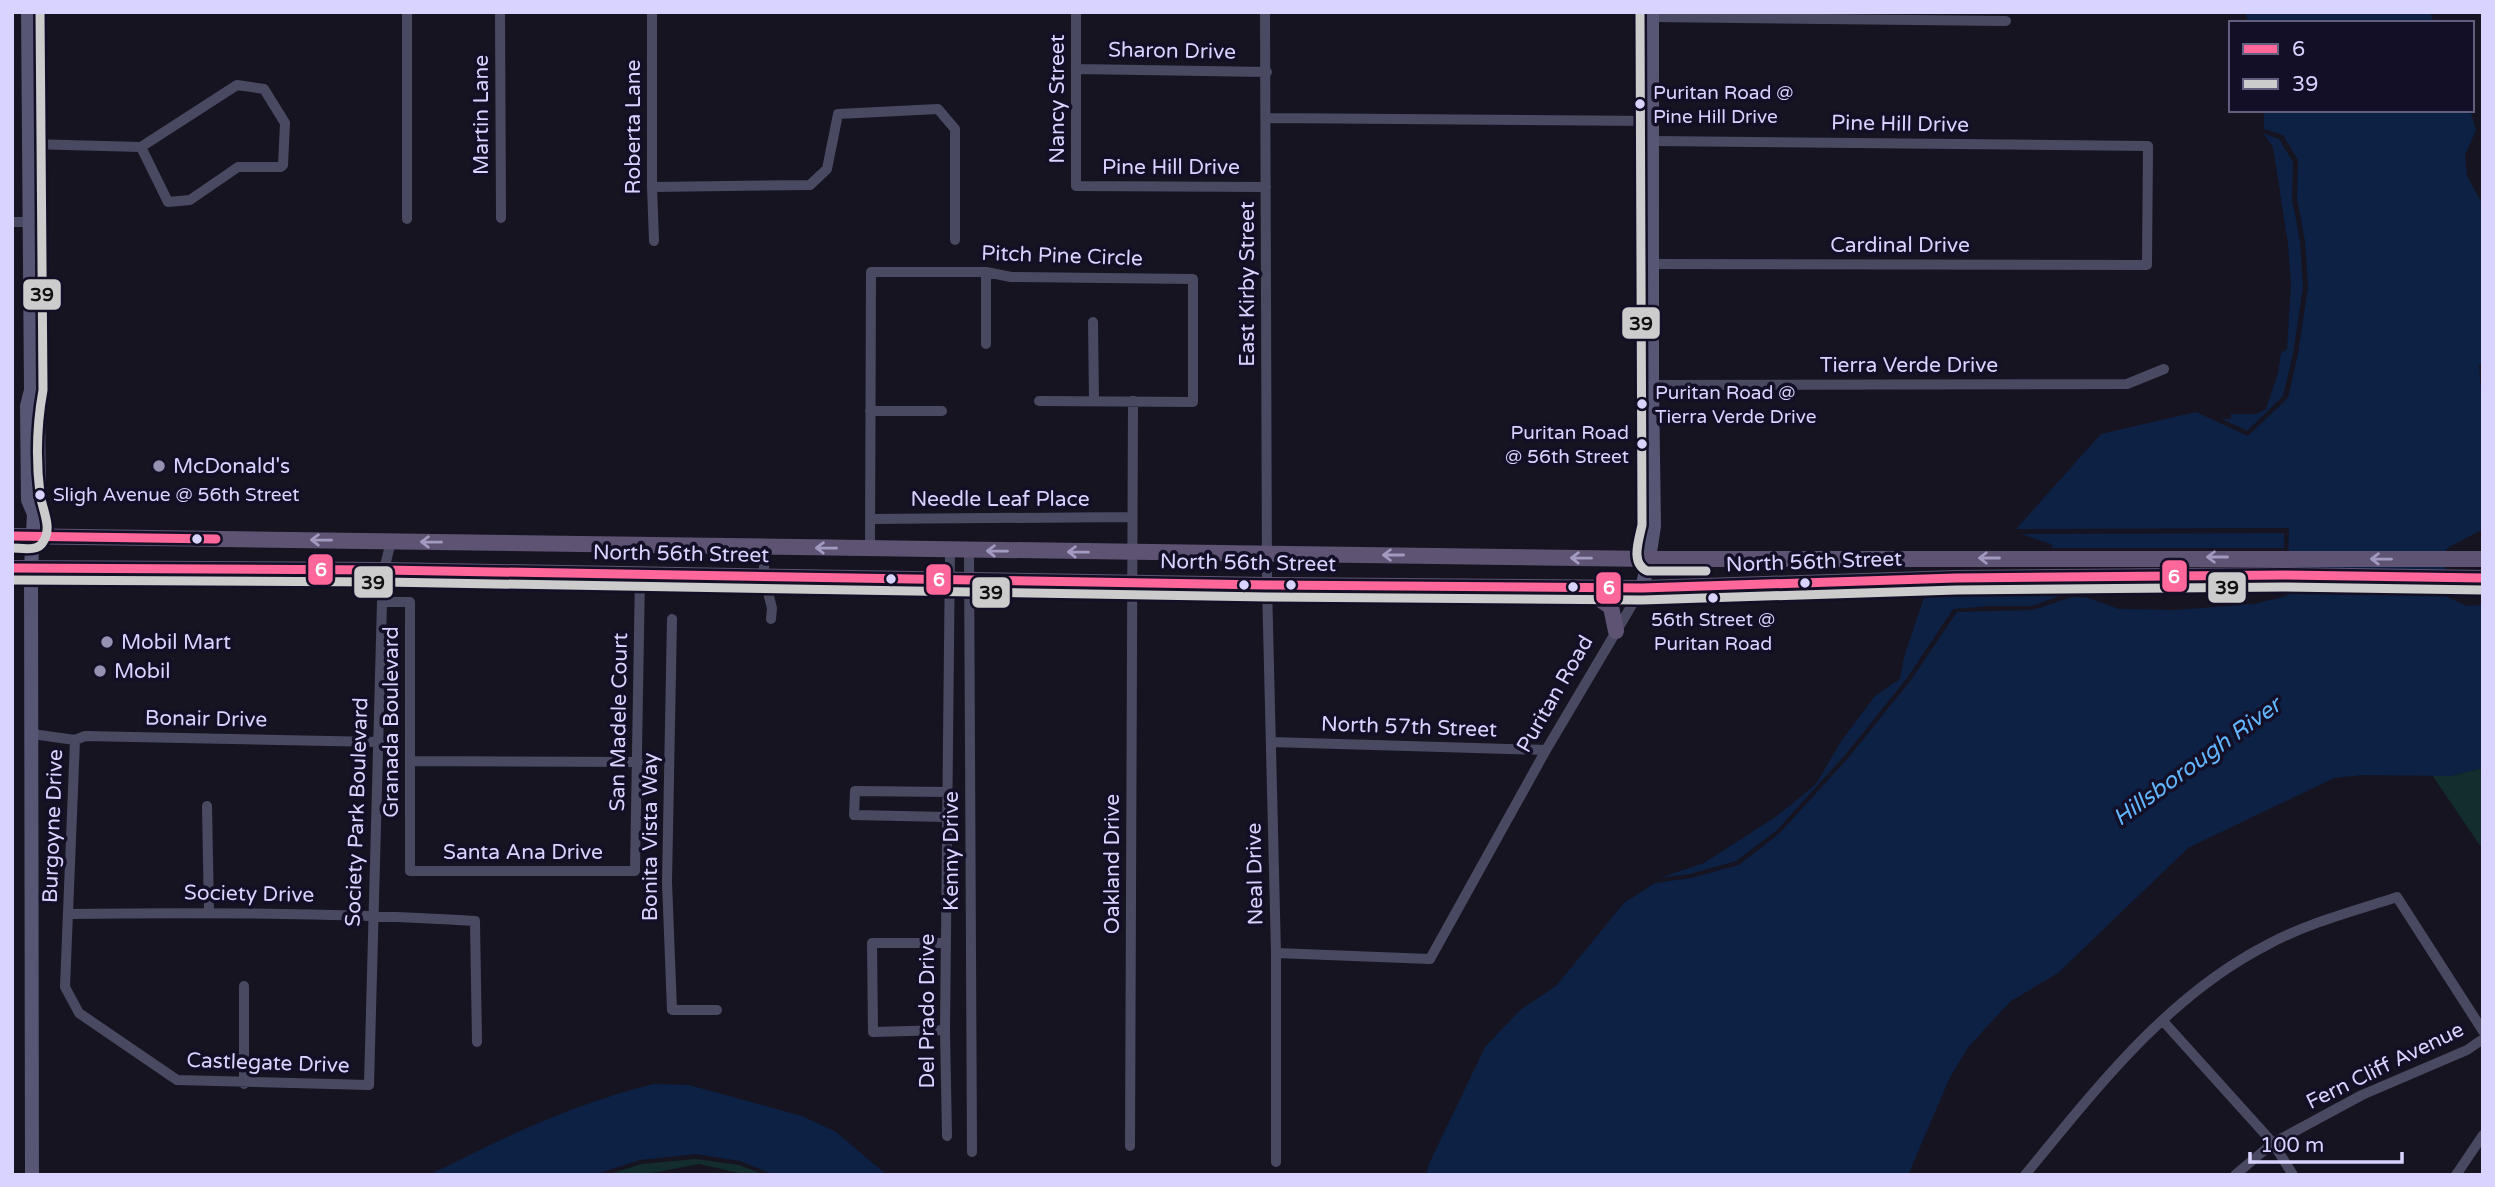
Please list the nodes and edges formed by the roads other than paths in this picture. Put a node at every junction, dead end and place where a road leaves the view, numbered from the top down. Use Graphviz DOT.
graph roads {
  1 [pos="29,12"];
  2 [pos="407,12"];
  3 [pos="500,12"];
  4 [pos="652,12"];
  5 [pos="1076,12"];
  6 [pos="1265,12"];
  7 [pos="1652,15"];
  8 [pos="2006,21"];
  9 [pos="1077,69"];
  10 [pos="1267,72"];
  11 [pos="1267,118"];
  12 [pos="1652,121"];
  13 [pos="1652,141"];
  14 [pos="29,144"];
  15 [pos="141,147"];
  16 [pos="1076,186"];
  17 [pos="652,187"];
  18 [pos="1266,187"];
  19 [pos="501,218"];
  20 [pos="407,219"];
  21 [pos="12,222"];
  22 [pos="30,222"];
  23 [pos="955,240"];
  24 [pos="654,241"];
  25 [pos="1653,264"];
  26 [pos="2147,265"];
  27 [pos="986,272"];
  28 [pos="1093,322"];
  29 [pos="986,344"];
  30 [pos="2164,369"];
  31 [pos="1651,385"];
  32 [pos="1039,401"];
  33 [pos="1094,401"];
  34 [pos="1133,401"];
  35 [pos="870,411"];
  36 [pos="942,411"];
  37 [pos="1131,517"];
  38 [pos="870,519"];
  39 [pos="12,536"];
  40 [pos="33,536"];
  41 [pos="391,541"];
  42 [pos="764,547"];
  43 [pos="870,548"];
  44 [pos="950,550"];
  45 [pos="970,550"];
  46 [pos="1132,553"];
  47 [pos="1267,555"];
  48 [pos="1431,556"];
  49 [pos="1907,558"];
  50 [pos="1650,559"];
  51 [pos="2483,559"];
  52 [pos="12,568"];
  53 [pos="31,568"];
  54 [pos="384,570"];
  55 [pos="640,573"];
  56 [pos="764,577"];
  57 [pos="2483,578"];
  58 [pos="949,579"];
  59 [pos="970,579"];
  60 [pos="1907,580"];
  61 [pos="1132,582"];
  62 [pos="1267,585"];
  63 [pos="1431,586"];
  64 [pos="1583,587"];
  65 [pos="1642,588"];
  66 [pos="382,602"];
  67 [pos="673,619"];
  68 [pos="771,619"];
  69 [pos="1616,631"];
  70 [pos="32,734"];
  71 [pos="75,740"];
  72 [pos="379,742"];
  73 [pos="1271,742"];
  74 [pos="1546,750"];
  75 [pos="411,761"];
  76 [pos="638,762"];
  77 [pos="947,792"];
  78 [pos="207,806"];
  79 [pos="947,817"];
  80 [pos="410,871"];
  81 [pos="635,871"];
  82 [pos="209,912"];
  83 [pos="69,914"];
  84 [pos="373,915"];
  85 [pos="946,943"];
  86 [pos="1276,953"];
  87 [pos="244,986"];
  88 [pos="717,1010"];
  89 [pos="2163,1021"];
  90 [pos="945,1030"];
  91 [pos="2483,1031"];
  92 [pos="2483,1039"];
  93 [pos="477,1042"];
  94 [pos="244,1084"];
  95 [pos="369,1085"];
  96 [pos="2483,1135"];
  97 [pos="947,1136"];
  98 [pos="2273,1143"];
  99 [pos="1130,1146"];
  100 [pos="972,1152"];
  101 [pos="1276,1162"];
  102 [pos="32,1175"];
  103 [pos="2025,1175"];
  104 [pos="2235,1175"];
  105 [pos="2293,1175"];
  106 [pos="2456,1175"];
  1 -- 14 [label="street"];
  2 -- 20 [label="street"];
  3 -- 19 [label="street, Martin Lane"];
  4 -- 17 [label="street, Roberta Lane"];
  5 -- 9 [label="street, Nancy Street"];
  6 -- 10 [label="street, East Kirby Street"];
  7 -- 8 [label="street"];
  7 -- 12 [label="street, Puritan Road"];
  9 -- 10 [label="street, Sharon Drive"];
  9 -- 16 [label="street, Nancy Street"];
  10 -- 11 [label="street, East Kirby Street"];
  11 -- 12 [label="street"];
  11 -- 18 [label="street, East Kirby Street"];
  12 -- 13 [label="street, Puritan Road"];
  13 -- 25 [label="street, Puritan Road"];
  13 -- 26 [label="street, Pine Hill Drive"];
  14 -- 15 [label="street"];
  14 -- 22 [label="street"];
  15 -- 15 [label="street"];
  16 -- 18 [label="street, Pine Hill Drive"];
  17 -- 23 [label="street"];
  17 -- 24 [label="street, Roberta Lane"];
  18 -- 47 [label="street, East Kirby Street"];
  21 -- 22 [label="street"];
  22 -- 40 [label="street"];
  25 -- 26 [label="street, Cardinal Drive"];
  25 -- 31 [label="street, Puritan Road"];
  27 -- 29 [label="street"];
  27 -- 34 [label="street, Pitch Pine Circle"];
  27 -- 35 [label="street, Pitch Pine Circle"];
  28 -- 33 [label="street"];
  30 -- 31 [label="street, Tierra Verde Drive"];
  31 -- 50 [label="street, Puritan Road"];
  32 -- 33 [label="street"];
  33 -- 34 [label="street"];
  34 -- 37 [label="street"];
  35 -- 36 [label="street"];
  35 -- 38 [label="street, Pitch Pine Circle"];
  37 -- 38 [label="street, Needle Leaf Place"];
  37 -- 46 [label="street"];
  38 -- 43 [label="street, Pitch Pine Circle"];
  39 -- 40 [label="main road, North 56th Street"];
  41 -- 40 [label="main road, North 56th Street, one-way"];
  40 -- 53 [label="street"];
  42 -- 41 [label="main road, North 56th Street, one-way"];
  41 -- 54 [label="street, Society Park Boulevard"];
  43 -- 42 [label="main road, North 56th Street, one-way"];
  42 -- 56 [label="street"];
  43 -- 44 [label="main road, North 56th Street"];
  44 -- 45 [label="main road, North 56th Street"];
  44 -- 58 [label="street, Del Prado Drive"];
  46 -- 45 [label="main road, North 56th Street, one-way"];
  45 -- 59 [label="street, Kenny Drive"];
  46 -- 47 [label="main road, North 56th Street"];
  46 -- 61 [label="street, Oakland Drive"];
  48 -- 47 [label="main road, North 56th Street, one-way"];
  47 -- 62 [label="street, East Kirby Street"];
  50 -- 48 [label="main road, North 56th Street, one-way"];
  48 -- 63 [label="main road"];
  49 -- 50 [label="main road, North 56th Street"];
  51 -- 49 [label="main road, North 56th Street, one-way"];
  49 -- 60 [label="main road"];
  50 -- 65 [label="street, Puritan Road"];
  52 -- 53 [label="main road, North 56th Street"];
  53 -- 54 [label="main road, North 56th Street"];
  53 -- 70 [label="street"];
  54 -- 55 [label="main road, North 56th Street"];
  54 -- 66 [label="street, Society Park Boulevard"];
  55 -- 56 [label="main road, North 56th Street"];
  55 -- 76 [label="street, San Madele Court"];
  56 -- 58 [label="main road, North 56th Street"];
  56 -- 68 [label="street"];
  57 -- 60 [label="main road, North 56th Street"];
  58 -- 59 [label="main road, North 56th Street"];
  58 -- 77 [label="street, Del Prado Drive"];
  59 -- 61 [label="main road, North 56th Street"];
  59 -- 100 [label="street, Kenny Drive"];
  60 -- 65 [label="main road, North 56th Street"];
  61 -- 62 [label="main road, North 56th Street"];
  61 -- 99 [label="street, Oakland Drive"];
  62 -- 63 [label="main road, North 56th Street"];
  62 -- 73 [label="street, Neal Drive"];
  63 -- 64 [label="main road, North 56th Street"];
  64 -- 65 [label="main road, North 56th Street"];
  64 -- 69 [label="main road"];
  65 -- 69 [label="street, Puritan Road"];
  66 -- 72 [label="street, Society Park Boulevard"];
  66 -- 75 [label="street, Granada Boulevard"];
  67 -- 88 [label="street, Bonita Vista Way"];
  69 -- 74 [label="street, Puritan Road"];
  70 -- 71 [label="street, Bonair Drive"];
  70 -- 102 [label="street"];
  71 -- 72 [label="street, Bonair Drive"];
  71 -- 83 [label="street, Burgoyne Drive"];
  72 -- 84 [label="street, Society Park Boulevard"];
  73 -- 74 [label="street, North 57th Street"];
  73 -- 86 [label="street, Neal Drive"];
  74 -- 86 [label="street, Puritan Road"];
  75 -- 76 [label="street"];
  75 -- 80 [label="street, Granada Boulevard"];
  76 -- 81 [label="street, San Madele Court"];
  77 -- 79 [label="street, Del Prado Drive"];
  77 -- 79 [label="street"];
  78 -- 82 [label="street"];
  79 -- 85 [label="street, Del Prado Drive"];
  80 -- 81 [label="street, Santa Ana Drive"];
  82 -- 83 [label="street, Society Drive"];
  82 -- 84 [label="street, Society Drive"];
  83 -- 94 [label="street, Castlegate Drive"];
  84 -- 93 [label="street, Society Drive"];
  84 -- 95 [label="street, Society Park Boulevard"];
  85 -- 90 [label="street, Del Prado Drive"];
  85 -- 90 [label="street"];
  86 -- 101 [label="street, Neal Drive"];
  87 -- 94 [label="street"];
  89 -- 91 [label="street"];
  89 -- 98 [label="street"];
  89 -- 103 [label="street"];
  90 -- 97 [label="street, Del Prado Drive"];
  92 -- 98 [label="street, Fern Cliff Avenue"];
  94 -- 95 [label="street, Castlegate Drive"];
  96 -- 106 [label="street"];
  98 -- 104 [label="street, Fern Cliff Avenue"];
  98 -- 105 [label="street"];
}
